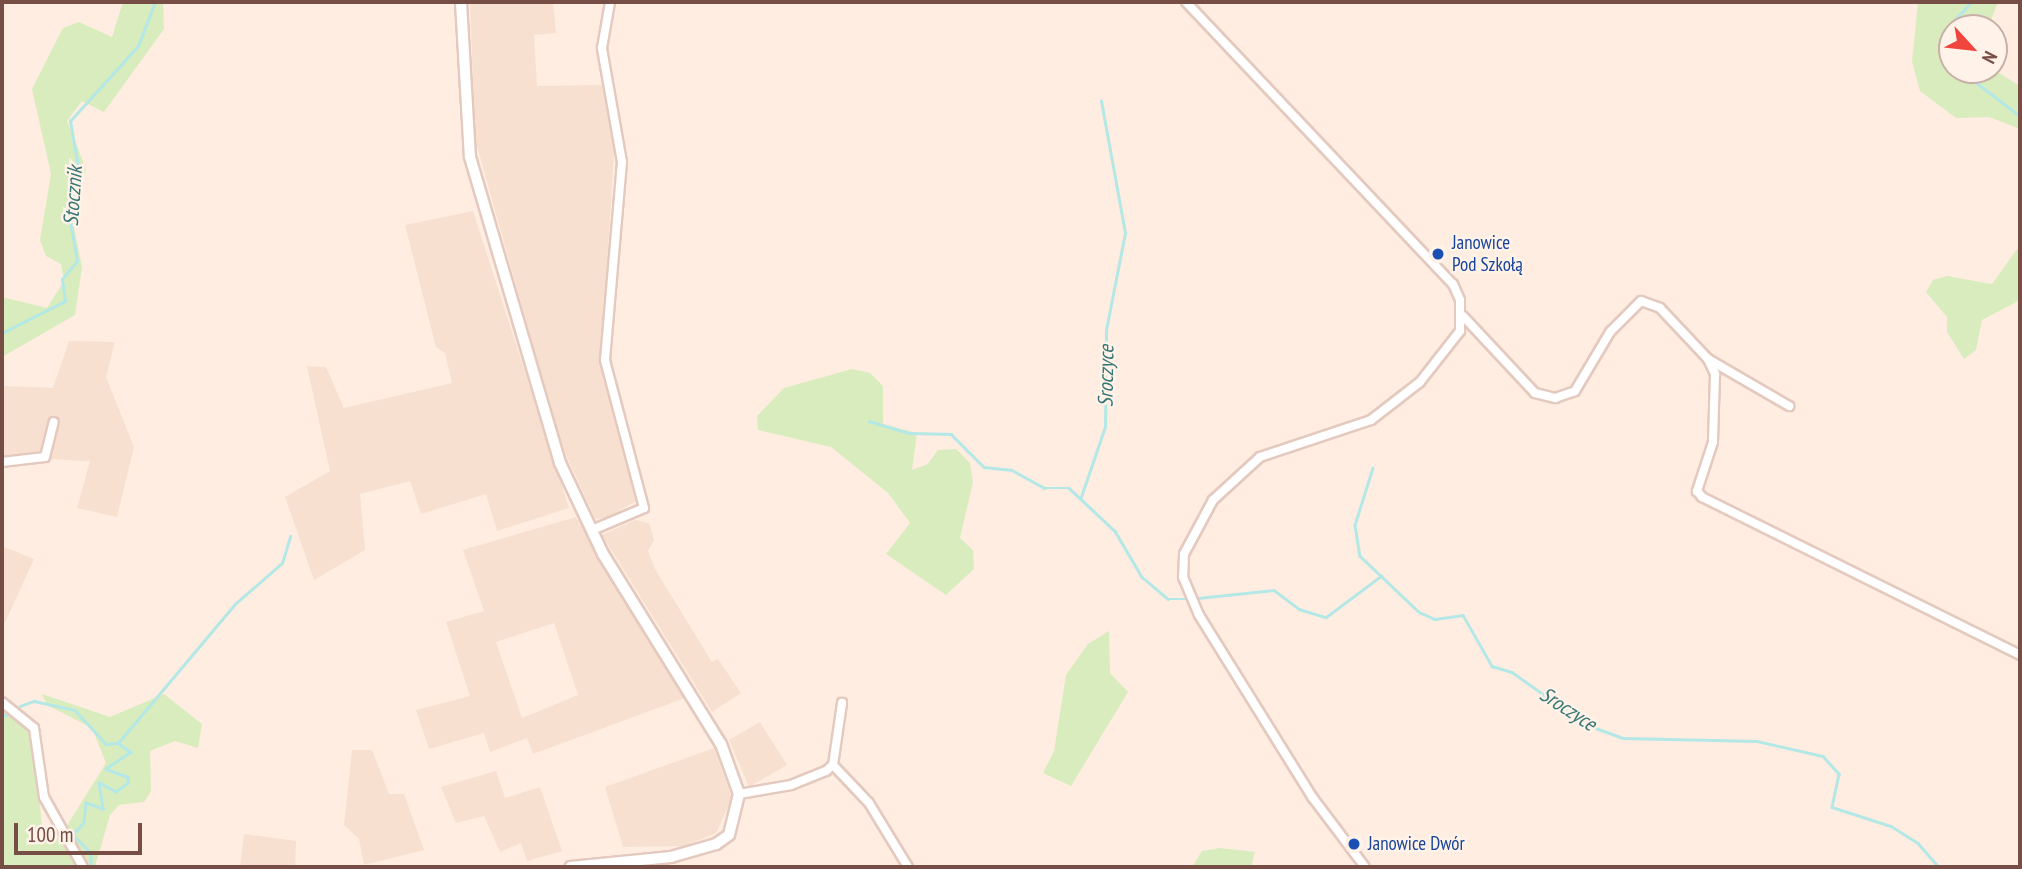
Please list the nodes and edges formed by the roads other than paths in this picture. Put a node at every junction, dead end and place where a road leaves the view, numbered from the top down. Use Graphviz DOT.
graph roads {
  1 [pos="461,2"];
  2 [pos="610,2"];
  3 [pos="1186,2"];
  4 [pos="1463,316"];
  5 [pos="1708,359"];
  6 [pos="1789,406"];
  7 [pos="54,422"];
  8 [pos="2,462"];
  9 [pos="592,530"];
  10 [pos="2020,655"];
  11 [pos="2,702"];
  12 [pos="842,703"];
  13 [pos="833,765"];
  14 [pos="739,794"];
  15 [pos="83,867"];
  16 [pos="570,867"];
  17 [pos="908,867"];
  18 [pos="1365,867"];
  1 -- 9 [label="street"];
  2 -- 9 [label="street"];
  3 -- 4 [label="street"];
  4 -- 5 [label="street"];
  4 -- 18 [label="street"];
  5 -- 6 [label="street"];
  5 -- 10 [label="street"];
  7 -- 8 [label="street"];
  9 -- 14 [label="street"];
  11 -- 15 [label="street"];
  12 -- 13 [label="street"];
  13 -- 14 [label="street"];
  13 -- 17 [label="street"];
  14 -- 16 [label="street"];
}
